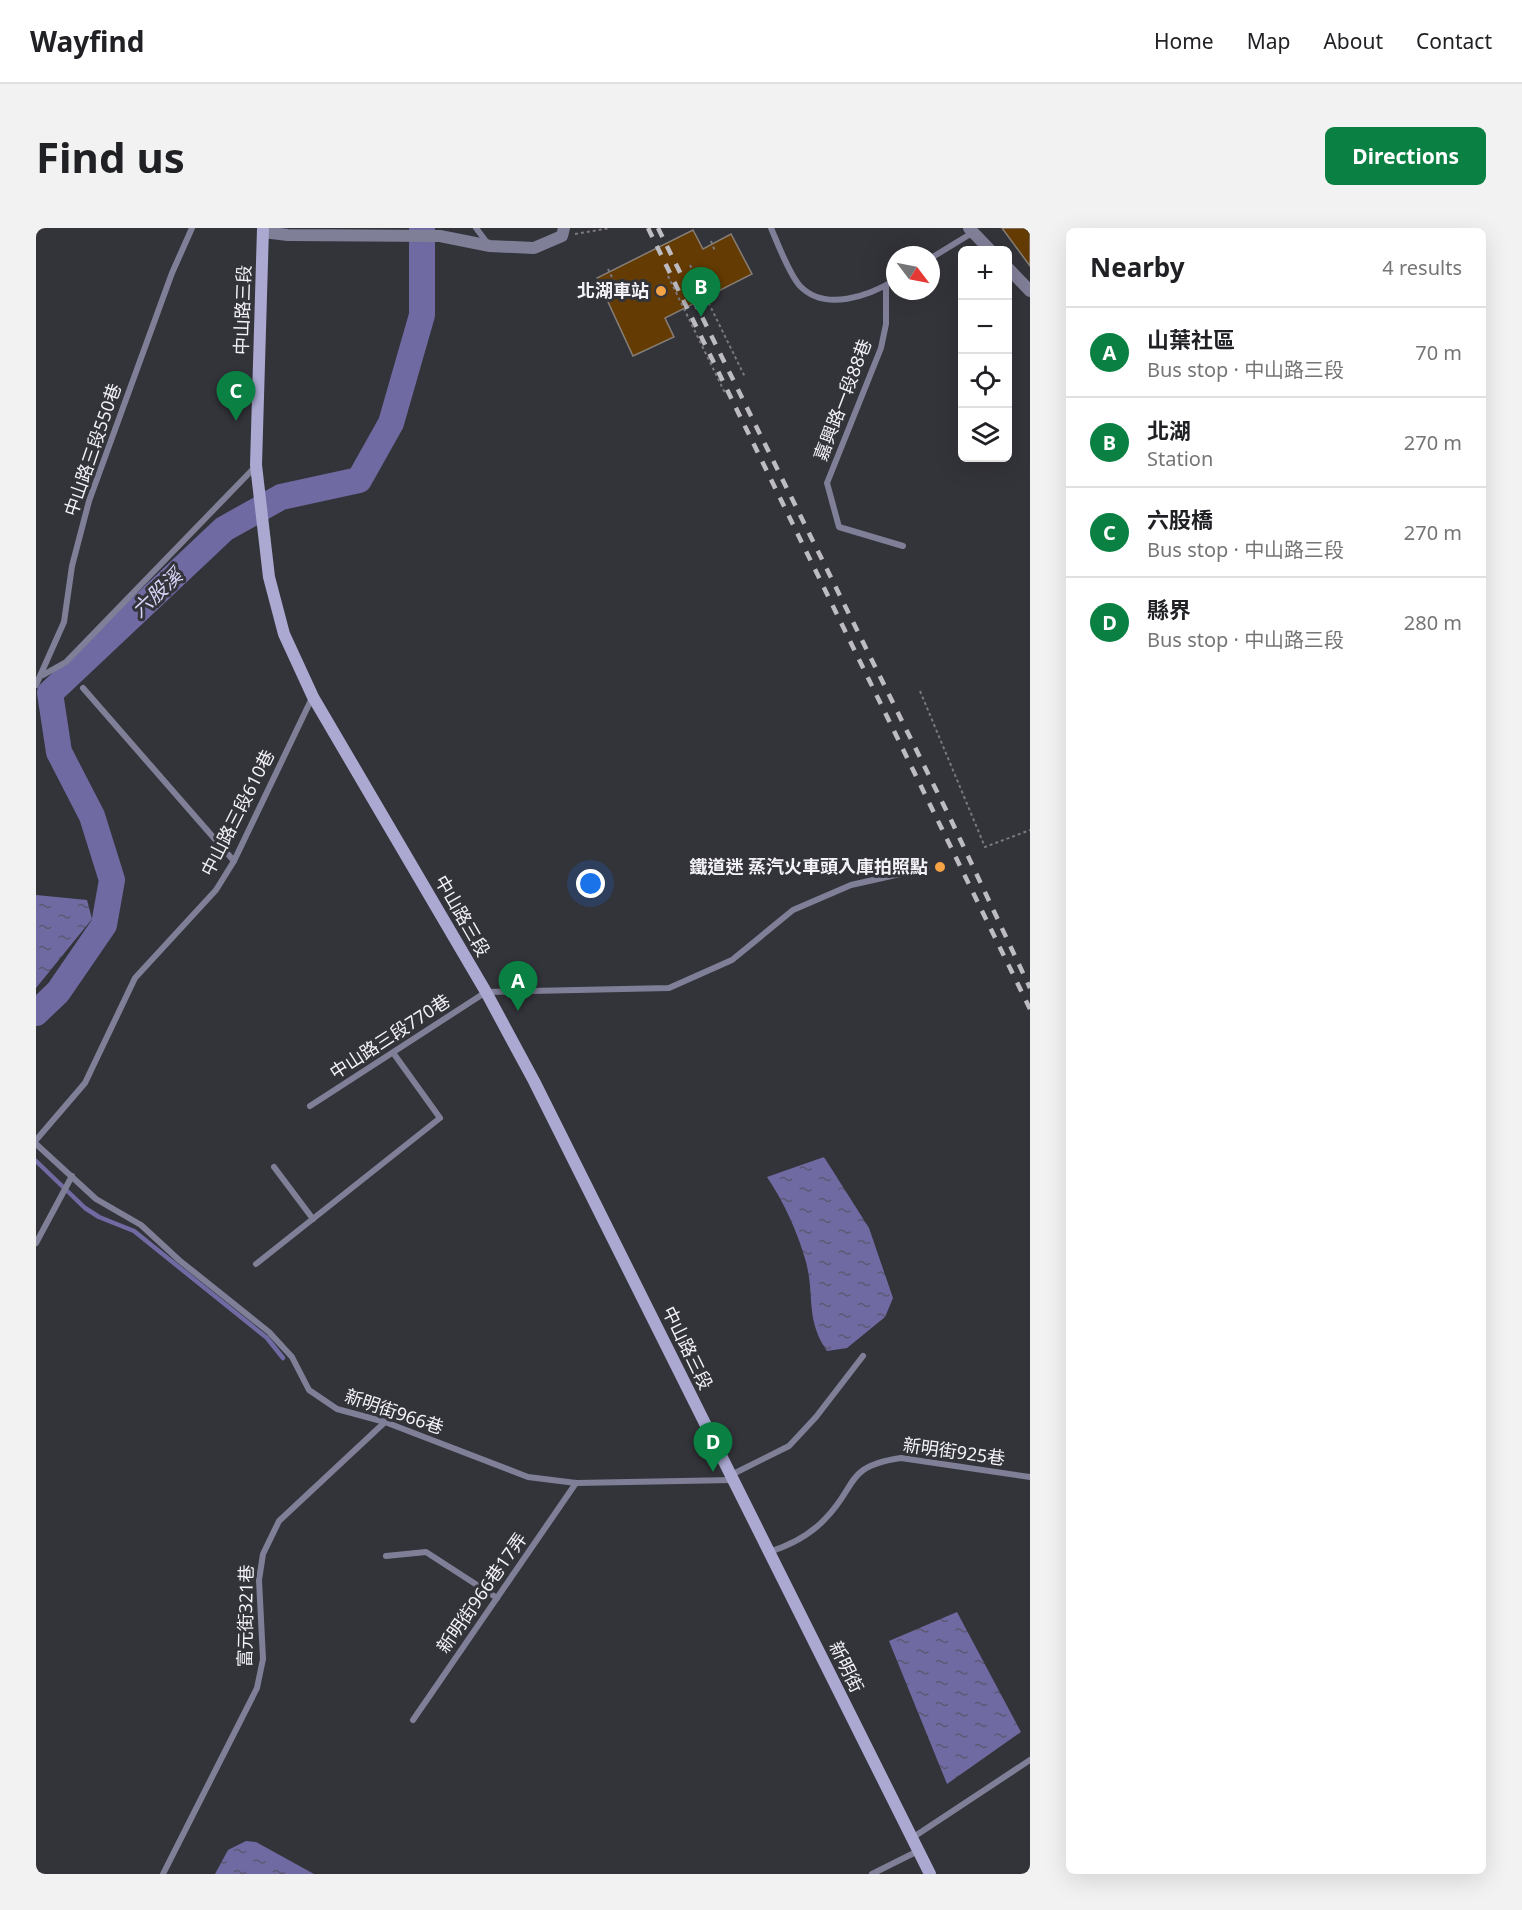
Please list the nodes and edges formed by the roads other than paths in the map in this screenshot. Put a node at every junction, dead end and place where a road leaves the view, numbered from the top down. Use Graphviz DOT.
graph roads {
  1 [pos="192,228"];
  2 [pos="454,228"];
  3 [pos="476,228"];
  4 [pos="771,228"];
  5 [pos="263,230"];
  6 [pos="971,230"];
  7 [pos="563,232"];
  8 [pos="440,236"];
  9 [pos="490,246"];
  10 [pos="986,246"];
  11 [pos="940,252"];
  12 [pos="1012,272"];
  13 [pos="886,286"];
  14 [pos="1030,291"];
  15 [pos="886,300"];
  16 [pos="256,465"];
  17 [pos="903,546"];
  18 [pos="42,675"];
  19 [pos="36,685"];
  20 [pos="83,688"];
  21 [pos="313,697"];
  22 [pos="234,861"];
  23 [pos="927,868"];
  24 [pos="486,993"];
  25 [pos="394,1054"];
  26 [pos="310,1106"];
  27 [pos="36,1142"];
  28 [pos="274,1167"];
  29 [pos="72,1176"];
  30 [pos="313,1219"];
  31 [pos="36,1243"];
  32 [pos="256,1264"];
  33 [pos="863,1356"];
  34 [pos="386,1422"];
  35 [pos="731,1478"];
  36 [pos="1030,1478"];
  37 [pos="576,1484"];
  38 [pos="769,1552"];
  39 [pos="386,1556"];
  40 [pos="497,1598"];
  41 [pos="413,1720"];
  42 [pos="1030,1760"];
  43 [pos="911,1838"];
  44 [pos="918,1851"];
  45 [pos="162,1874"];
  46 [pos="872,1874"];
  47 [pos="930,1874"];
  1 -- 18 [label="lane, 中山路三段550巷"];
  2 -- 8 [label="street"];
  3 -- 9 [label="lane"];
  4 -- 13 [label="lane"];
  5 -- 8 [label="street"];
  5 -- 16 [label="street, 中山路三段"];
  6 -- 10 [label="street"];
  6 -- 11 [label="lane"];
  7 -- 9 [label="street"];
  8 -- 9 [label="street"];
  12 -- 14 [label="street"];
  15 -- 17 [label="lane, 嘉興路一段88巷"];
  16 -- 18 [label="lane"];
  16 -- 21 [label="street, 中山路三段"];
  18 -- 19 [label="lane, 中山路三段550巷"];
  20 -- 22 [label="lane"];
  21 -- 22 [label="lane, 中山路三段610巷"];
  21 -- 24 [label="street, 中山路三段"];
  22 -- 27 [label="lane, 中山路三段610巷"];
  23 -- 24 [label="lane"];
  24 -- 25 [label="lane, 中山路三段770巷"];
  24 -- 35 [label="street, 中山路三段"];
  25 -- 26 [label="lane, 中山路三段770巷"];
  25 -- 30 [label="lane"];
  27 -- 29 [label="lane, 新明街966巷"];
  28 -- 30 [label="lane"];
  29 -- 31 [label="lane"];
  29 -- 34 [label="lane, 新明街966巷"];
  30 -- 32 [label="lane"];
  33 -- 35 [label="lane"];
  34 -- 37 [label="lane, 新明街966巷"];
  34 -- 45 [label="lane, 富元街321巷"];
  35 -- 37 [label="lane, 新明街966巷"];
  35 -- 38 [label="street, 新明街"];
  36 -- 38 [label="lane, 新明街925巷"];
  37 -- 40 [label="lane, 新明街966巷17弄"];
  38 -- 43 [label="street, 新明街"];
  39 -- 40 [label="lane"];
  40 -- 41 [label="lane, 新明街966巷17弄"];
  42 -- 43 [label="lane"];
  43 -- 44 [label="street, 新明街"];
  44 -- 46 [label="lane"];
  44 -- 47 [label="street, 新明街"];
}
